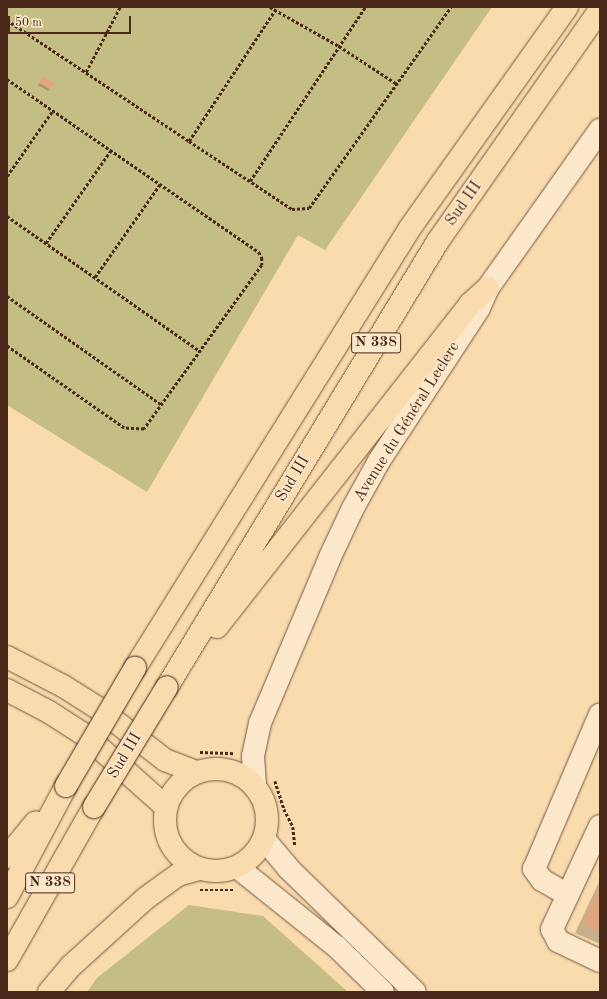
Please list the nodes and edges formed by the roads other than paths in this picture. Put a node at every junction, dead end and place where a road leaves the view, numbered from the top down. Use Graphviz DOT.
graph roads {
  1 [pos="567,7"];
  2 [pos="600,10"];
  3 [pos="600,130"];
  4 [pos="488,288"];
  5 [pos="7,657"];
  6 [pos="170,681"];
  7 [pos="7,690"];
  8 [pos="600,714"];
  9 [pos="197,772"];
  10 [pos="265,782"];
  11 [pos="66,786"];
  12 [pos="166,807"];
  13 [pos="600,826"];
  14 [pos="264,839"];
  15 [pos="7,857"];
  16 [pos="237,867"];
  17 [pos="198,879"];
  18 [pos="568,895"];
  19 [pos="7,897"];
  20 [pos="7,960"];
  21 [pos="600,961"];
  22 [pos="49,992"];
  23 [pos="383,992"];
  24 [pos="415,992"];
  1 -- 11 [label="main road, Sud III / N 338, bridge"];
  2 -- 6 [label="main road, Sud III / N 338"];
  3 -- 4 [label="street, Avenue du Général Leclerc"];
  4 -- 6 [label="main road"];
  4 -- 10 [label="street, Avenue du Général Leclerc"];
  5 -- 9 [label="main road"];
  6 -- 20 [label="main road, Sud III / N 338, bridge"];
  7 -- 12 [label="main road"];
  8 -- 18 [label="street"];
  9 -- 10 [label="main road"];
  9 -- 12 [label="main road"];
  10 -- 14 [label="main road"];
  11 -- 15 [label="main road"];
  11 -- 19 [label="main road, Sud III / N 338"];
  12 -- 17 [label="main road"];
  13 -- 18 [label="street"];
  14 -- 16 [label="main road"];
  14 -- 24 [label="street"];
  16 -- 17 [label="main road"];
  16 -- 23 [label="street"];
  17 -- 22 [label="main road"];
  18 -- 21 [label="street"];
}
